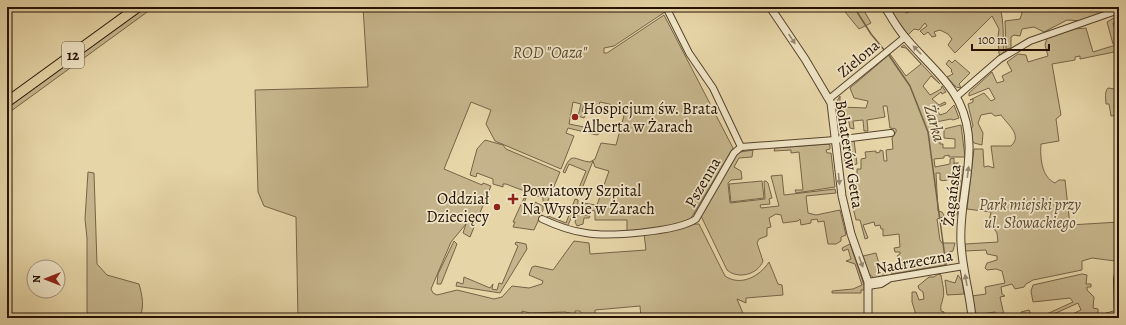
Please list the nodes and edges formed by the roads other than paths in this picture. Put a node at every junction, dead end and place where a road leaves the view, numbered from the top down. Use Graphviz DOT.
graph roads {
  1 [pos="138,7"];
  2 [pos="666,7"];
  3 [pos="770,7"];
  4 [pos="885,7"];
  5 [pos="1119,10"];
  6 [pos="905,37"];
  7 [pos="956,96"];
  8 [pos="829,99"];
  9 [pos="7,102"];
  10 [pos="891,133"];
  11 [pos="835,140"];
  12 [pos="741,147"];
  13 [pos="542,219"];
  14 [pos="964,266"];
  15 [pos="1119,270"];
  16 [pos="868,284"];
  17 [pos="1118,315"];
  18 [pos="868,318"];
  19 [pos="972,318"];
  20 [pos="1102,318"];
  1 -- 9 [label="main road, 12"];
  2 -- 12 [label="street, Pszenna"];
  3 -- 8 [label="street, Bohaterów Getta, one-way"];
  4 -- 6 [label="street, Żagańska"];
  5 -- 7 [label="street"];
  7 -- 6 [label="street, Żagańska, one-way"];
  6 -- 8 [label="street, Zielona"];
  14 -- 7 [label="street, Żagańska, one-way"];
  8 -- 11 [label="street, Bohaterów Getta"];
  10 -- 11 [label="street, Pszenna"];
  11 -- 12 [label="street, Pszenna"];
  11 -- 16 [label="street, Bohaterów Getta, one-way"];
  12 -- 13 [label="street, Pszenna"];
  14 -- 16 [label="street, Nadrzeczna"];
  19 -- 14 [label="street, Żagańska, one-way"];
  15 -- 17 [label="street"];
  16 -- 18 [label="street, Bohaterów Getta"];
  17 -- 20 [label="street"];
}
